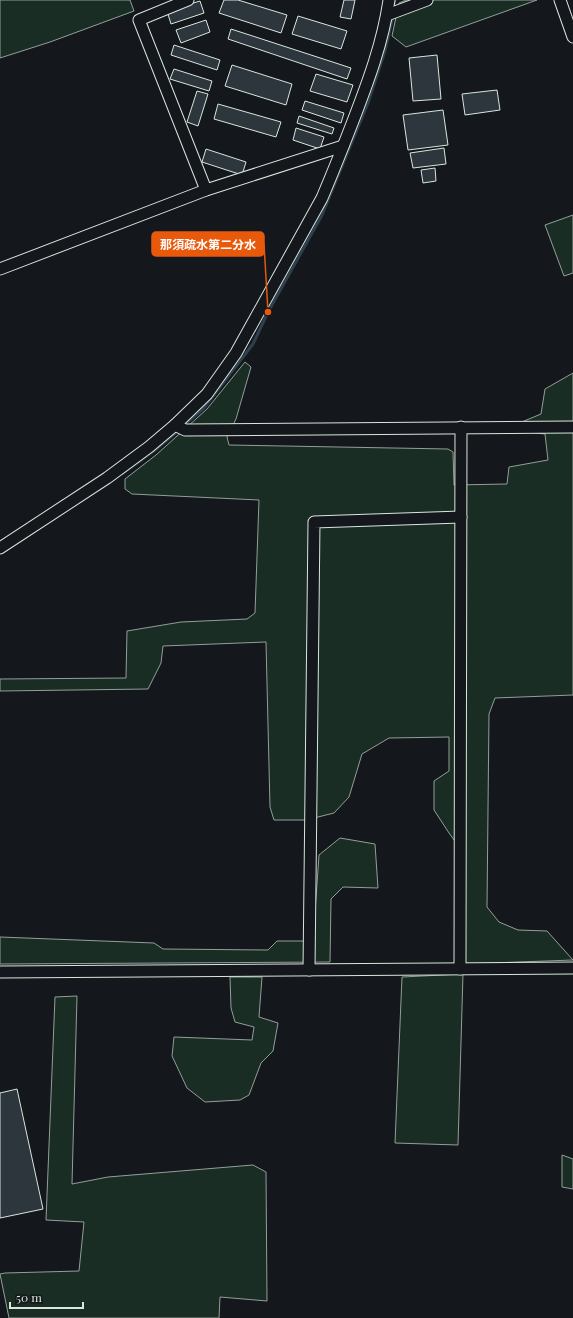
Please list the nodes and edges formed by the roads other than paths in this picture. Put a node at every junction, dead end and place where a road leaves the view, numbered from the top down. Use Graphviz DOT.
graph roads {
  1 [pos="188,0"];
  2 [pos="389,0"];
  3 [pos="427,0"];
  4 [pos="560,0"];
  5 [pos="386,14"];
  6 [pos="573,37"];
  7 [pos="343,146"];
  8 [pos="206,190"];
  9 [pos="0,269"];
  10 [pos="175,425"];
  11 [pos="461,427"];
  12 [pos="573,427"];
  13 [pos="461,517"];
  14 [pos="0,548"];
  15 [pos="573,968"];
  16 [pos="460,969"];
  17 [pos="309,970"];
  18 [pos="0,972"];
  1 -- 8 [label="street"];
  2 -- 5 [label="street"];
  3 -- 5 [label="street"];
  4 -- 6 [label="street"];
  5 -- 7 [label="street"];
  7 -- 8 [label="street"];
  7 -- 10 [label="street"];
  8 -- 9 [label="street"];
  10 -- 11 [label="street"];
  10 -- 14 [label="street"];
  11 -- 12 [label="street"];
  11 -- 13 [label="street"];
  13 -- 16 [label="street"];
  13 -- 17 [label="street"];
  15 -- 16 [label="street"];
  16 -- 17 [label="street"];
  17 -- 18 [label="street"];
}
